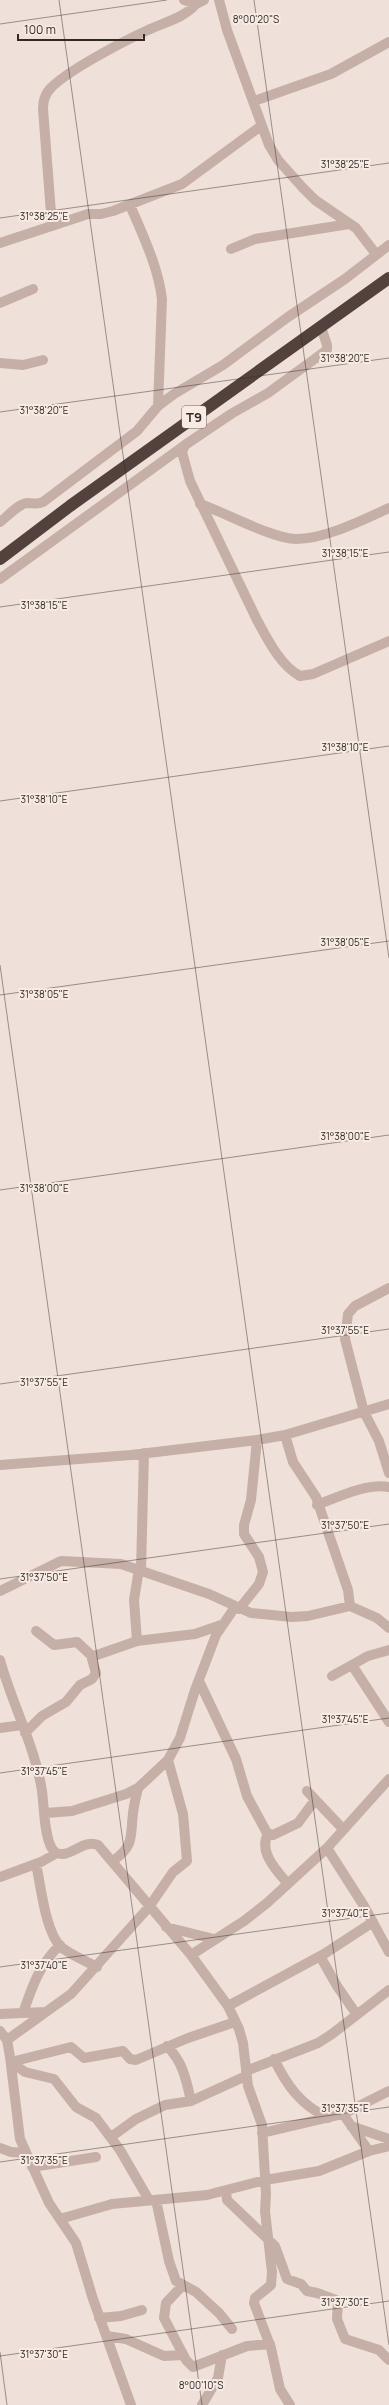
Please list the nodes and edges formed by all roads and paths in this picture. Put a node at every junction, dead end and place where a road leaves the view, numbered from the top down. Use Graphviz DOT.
graph roads {
  1 [pos="184,0"];
  2 [pos="219,0"];
  3 [pos="200,2"];
  4 [pos="389,42"];
  5 [pos="254,101"];
  6 [pos="261,126"];
  7 [pos="130,205"];
  8 [pos="349,224"];
  9 [pos="52,226"];
  10 [pos="0,243"];
  11 [pos="389,245"];
  12 [pos="231,249"];
  13 [pos="376,254"];
  14 [pos="389,278"];
  15 [pos="34,289"];
  16 [pos="0,303"];
  17 [pos="321,327"];
  18 [pos="43,360"];
  19 [pos="0,363"];
  20 [pos="158,406"];
  21 [pos="185,445"];
  22 [pos="200,504"];
  23 [pos="389,508"];
  24 [pos="0,522"];
  25 [pos="0,559"];
  26 [pos="0,579"];
  27 [pos="389,641"];
  28 [pos="389,1288"];
  29 [pos="389,1404"];
  30 [pos="364,1412"];
  31 [pos="284,1435"];
  32 [pos="257,1440"];
  33 [pos="144,1453"];
  34 [pos="0,1465"];
  35 [pos="389,1474"];
  36 [pos="389,1487"];
  37 [pos="317,1505"];
  38 [pos="140,1570"];
  39 [pos="0,1590"];
  40 [pos="350,1606"];
  41 [pos="237,1608"];
  42 [pos="221,1625"];
  43 [pos="389,1628"];
  44 [pos="36,1631"];
  45 [pos="137,1641"];
  46 [pos="389,1650"];
  47 [pos="92,1657"];
  48 [pos="0,1660"];
  49 [pos="352,1665"];
  50 [pos="332,1676"];
  51 [pos="199,1681"];
  52 [pos="389,1722"];
  53 [pos="0,1728"];
  54 [pos="23,1729"];
  55 [pos="168,1760"];
  56 [pos="389,1779"];
  57 [pos="138,1788"];
  58 [pos="307,1791"];
  59 [pos="315,1800"];
  60 [pos="46,1813"];
  61 [pos="343,1829"];
  62 [pos="268,1834"];
  63 [pos="327,1848"];
  64 [pos="57,1853"];
  65 [pos="113,1861"];
  66 [pos="36,1864"];
  67 [pos="0,1877"];
  68 [pos="288,1884"];
  69 [pos="149,1907"];
  70 [pos="373,1922"];
  71 [pos="166,1927"];
  72 [pos="214,1939"];
  73 [pos="60,1945"];
  74 [pos="389,1952"];
  75 [pos="191,1954"];
  76 [pos="320,1956"];
  77 [pos="97,1967"];
  78 [pos="389,1990"];
  79 [pos="228,2006"];
  80 [pos="45,2012"];
  81 [pos="23,2013"];
  82 [pos="0,2014"];
  83 [pos="357,2015"];
  84 [pos="235,2022"];
  85 [pos="0,2031"];
  86 [pos="7,2040"];
  87 [pos="167,2046"];
  88 [pos="274,2059"];
  89 [pos="11,2062"];
  90 [pos="246,2073"];
  91 [pos="389,2090"];
  92 [pos="191,2101"];
  93 [pos="343,2114"];
  94 [pos="328,2118"];
  95 [pos="351,2126"];
  96 [pos="262,2133"];
  97 [pos="111,2137"];
  98 [pos="389,2139"];
  99 [pos="389,2146"];
  100 [pos="0,2148"];
  101 [pos="369,2151"];
  102 [pos="26,2153"];
  103 [pos="96,2157"];
  104 [pos="32,2167"];
  105 [pos="265,2180"];
  106 [pos="226,2191"];
  107 [pos="152,2200"];
  108 [pos="60,2219"];
  109 [pos="269,2238"];
  110 [pos="182,2286"];
  111 [pos="142,2310"];
  112 [pos="99,2318"];
  113 [pos="232,2329"];
  114 [pos="106,2336"];
  115 [pos="270,2344"];
  116 [pos="183,2355"];
  117 [pos="222,2355"];
  118 [pos="389,2360"];
  119 [pos="131,2405"];
  120 [pos="202,2405"];
  121 [pos="290,2405"];
  1 -- 3 [label="street"];
  2 -- 5 [label="street"];
  3 -- 9 [label="street"];
  4 -- 5 [label="street"];
  5 -- 6 [label="street"];
  6 -- 7 [label="street"];
  6 -- 8 [label="street"];
  7 -- 9 [label="street"];
  7 -- 20 [label="street"];
  8 -- 12 [label="street"];
  8 -- 13 [label="street"];
  9 -- 10 [label="street"];
  11 -- 13 [label="street"];
  13 -- 20 [label="street"];
  14 -- 17 [label="highway, T9"];
  15 -- 16 [label="street"];
  17 -- 21 [label="street"];
  17 -- 25 [label="highway, T9"];
  18 -- 19 [label="street"];
  20 -- 24 [label="street"];
  21 -- 22 [label="street"];
  21 -- 26 [label="street"];
  22 -- 23 [label="street"];
  22 -- 27 [label="street"];
  28 -- 30 [label="street"];
  29 -- 30 [label="street"];
  30 -- 31 [label="street"];
  30 -- 35 [label="street"];
  31 -- 32 [label="street"];
  31 -- 37 [label="street"];
  32 -- 33 [label="street"];
  32 -- 41 [label="street"];
  33 -- 34 [label="street"];
  33 -- 38 [label="street"];
  36 -- 37 [label="street"];
  37 -- 40 [label="street"];
  38 -- 39 [label="street"];
  38 -- 41 [label="street"];
  38 -- 45 [label="street"];
  40 -- 41 [label="street"];
  40 -- 43 [label="street"];
  41 -- 42 [label="street"];
  42 -- 45 [label="street"];
  42 -- 51 [label="street"];
  44 -- 47 [label="street"];
  45 -- 47 [label="street"];
  46 -- 49 [label="street"];
  47 -- 54 [label="street"];
  48 -- 54 [label="street"];
  49 -- 50 [label="street"];
  49 -- 52 [label="street"];
  51 -- 55 [label="street"];
  51 -- 62 [label="street"];
  53 -- 54 [label="street"];
  54 -- 60 [label="street"];
  55 -- 57 [label="street"];
  55 -- 69 [label="street"];
  56 -- 61 [label="street"];
  57 -- 60 [label="street"];
  57 -- 65 [label="street"];
  58 -- 59 [label="street"];
  59 -- 61 [label="street"];
  59 -- 62 [label="street"];
  60 -- 64 [label="street"];
  61 -- 63 [label="street"];
  62 -- 68 [label="street"];
  63 -- 68 [label="street"];
  63 -- 70 [label="street"];
  64 -- 65 [label="street"];
  64 -- 66 [label="street"];
  65 -- 69 [label="street"];
  66 -- 67 [label="street"];
  66 -- 73 [label="street"];
  68 -- 72 [label="street"];
  69 -- 71 [label="street"];
  69 -- 77 [label="street"];
  70 -- 74 [label="street"];
  70 -- 76 [label="street"];
  71 -- 72 [label="street"];
  71 -- 75 [label="street"];
  72 -- 75 [label="street"];
  73 -- 77 [label="street"];
  73 -- 81 [label="street"];
  75 -- 79 [label="street"];
  76 -- 79 [label="street"];
  76 -- 83 [label="street"];
  77 -- 80 [label="street"];
  78 -- 83 [label="street"];
  79 -- 84 [label="street"];
  80 -- 81 [label="street"];
  80 -- 86 [label="street"];
  81 -- 82 [label="street"];
  83 -- 88 [label="street"];
  84 -- 87 [label="street"];
  84 -- 90 [label="street"];
  85 -- 86 [label="street"];
  86 -- 89 [label="street"];
  87 -- 89 [label="street"];
  87 -- 92 [label="street"];
  88 -- 90 [label="street"];
  88 -- 94 [label="street"];
  89 -- 97 [label="street"];
  89 -- 102 [label="street"];
  90 -- 92 [label="street"];
  90 -- 96 [label="street"];
  91 -- 93 [label="street"];
  92 -- 97 [label="street"];
  93 -- 94 [label="street"];
  93 -- 95 [label="street"];
  94 -- 96 [label="street"];
  95 -- 98 [label="street"];
  95 -- 101 [label="street"];
  96 -- 105 [label="street"];
  97 -- 107 [label="street"];
  99 -- 101 [label="street"];
  100 -- 102 [label="street"];
  101 -- 105 [label="street"];
  102 -- 104 [label="street"];
  103 -- 104 [label="street"];
  104 -- 108 [label="street"];
  105 -- 106 [label="street"];
  105 -- 109 [label="street"];
  106 -- 107 [label="street"];
  106 -- 109 [label="street"];
  107 -- 108 [label="street"];
  107 -- 110 [label="street"];
  108 -- 112 [label="street"];
  109 -- 115 [label="street"];
  109 -- 118 [label="street"];
  110 -- 113 [label="street"];
  110 -- 116 [label="street"];
  111 -- 112 [label="street"];
  112 -- 114 [label="street"];
  114 -- 116 [label="street"];
  114 -- 119 [label="street"];
  115 -- 117 [label="street"];
  115 -- 121 [label="street"];
  116 -- 117 [label="street"];
  117 -- 120 [label="street"];
}
